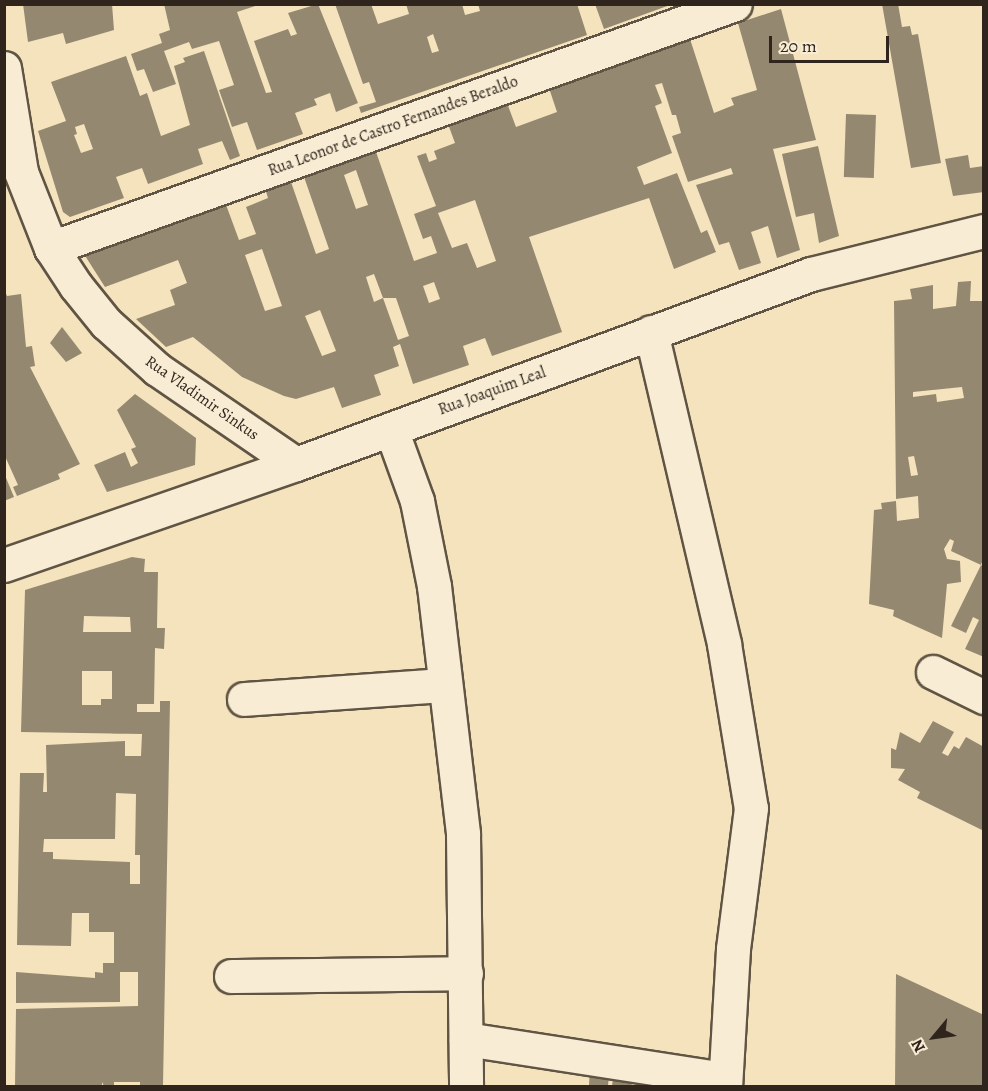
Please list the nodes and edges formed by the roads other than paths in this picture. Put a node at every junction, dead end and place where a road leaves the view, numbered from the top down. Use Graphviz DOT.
graph roads {
  1 [pos="735,4"];
  2 [pos="4,68"];
  3 [pos="984,231"];
  4 [pos="51,248"];
  5 [pos="651,332"];
  6 [pos="391,429"];
  7 [pos="296,464"];
  8 [pos="4,565"];
  9 [pos="933,672"];
  10 [pos="445,685"];
  11 [pos="984,697"];
  12 [pos="244,699"];
  13 [pos="466,973"];
  14 [pos="231,976"];
  15 [pos="466,1039"];
  16 [pos="724,1082"];
  17 [pos="466,1086"];
  1 -- 4 [label="street, Rua Leonor de Castro Fernandes Beraldo"];
  2 -- 4 [label="street, Rua Vladimir Sinkus"];
  3 -- 5 [label="street, Rua Joaquim Leal"];
  4 -- 7 [label="street, Rua Vladimir Sinkus"];
  5 -- 6 [label="street, Rua Joaquim Leal"];
  5 -- 16 [label="street"];
  6 -- 7 [label="street, Rua Joaquim Leal"];
  6 -- 10 [label="street"];
  7 -- 8 [label="street, Rua Joaquim Leal"];
  9 -- 11 [label="street"];
  10 -- 12 [label="street"];
  10 -- 13 [label="street"];
  13 -- 14 [label="street"];
  13 -- 15 [label="street"];
  15 -- 16 [label="street"];
  15 -- 17 [label="street"];
}
